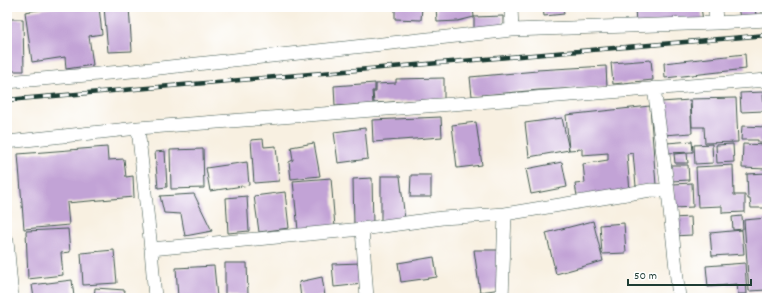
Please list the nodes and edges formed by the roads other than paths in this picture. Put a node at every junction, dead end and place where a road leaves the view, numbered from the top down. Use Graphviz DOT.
graph roads {
  1 [pos="510,7"];
  2 [pos="715,7"];
  3 [pos="767,20"];
  4 [pos="716,23"];
  5 [pos="512,30"];
  6 [pos="767,80"];
  7 [pos="7,82"];
  8 [pos="654,88"];
  9 [pos="138,128"];
  10 [pos="7,142"];
  11 [pos="668,191"];
  12 [pos="505,214"];
  13 [pos="362,229"];
  14 [pos="7,241"];
  15 [pos="151,249"];
  16 [pos="8,262"];
  17 [pos="12,298"];
  18 [pos="155,298"];
  19 [pos="368,298"];
  20 [pos="502,298"];
  21 [pos="679,298"];
  1 -- 5 [label="street"];
  2 -- 4 [label="street"];
  3 -- 4 [label="street"];
  4 -- 5 [label="street"];
  5 -- 7 [label="street"];
  6 -- 8 [label="street"];
  8 -- 9 [label="street"];
  8 -- 11 [label="street"];
  9 -- 10 [label="street"];
  9 -- 15 [label="street"];
  11 -- 12 [label="street"];
  11 -- 21 [label="street"];
  12 -- 13 [label="street"];
  12 -- 20 [label="street"];
  13 -- 15 [label="street"];
  13 -- 19 [label="street"];
  14 -- 16 [label="street"];
  15 -- 18 [label="street"];
  16 -- 17 [label="street"];
}
